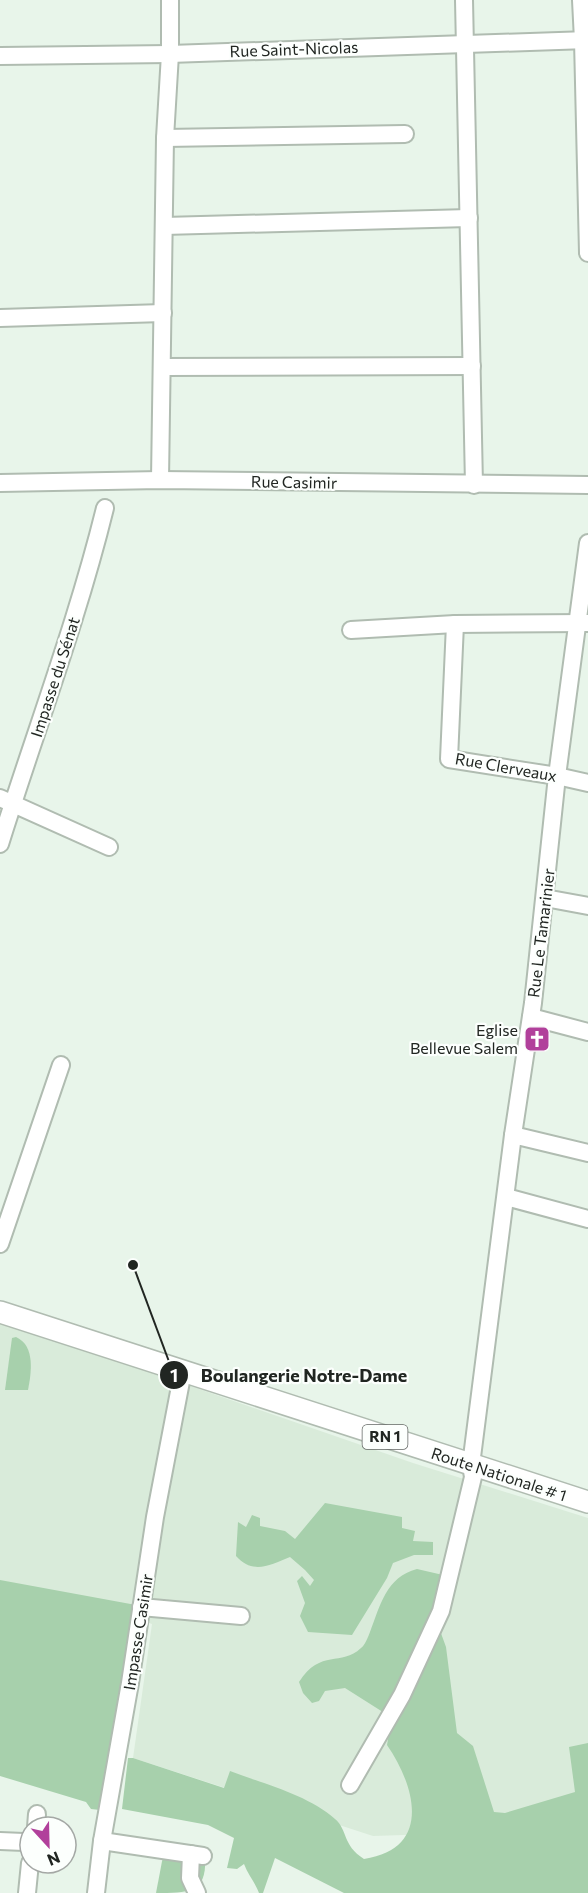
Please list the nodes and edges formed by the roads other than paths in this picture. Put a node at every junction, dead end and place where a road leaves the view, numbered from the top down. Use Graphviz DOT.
graph roads {
  1 [pos="170,0"];
  2 [pos="464,0"];
  3 [pos="580,0"];
  4 [pos="586,40"];
  5 [pos="465,43"];
  6 [pos="170,54"];
  7 [pos="0,56"];
  8 [pos="586,114"];
  9 [pos="405,134"];
  10 [pos="165,138"];
  11 [pos="469,218"];
  12 [pos="164,226"];
  13 [pos="588,239"];
  14 [pos="588,253"];
  15 [pos="163,313"];
  16 [pos="0,318"];
  17 [pos="472,366"];
  18 [pos="162,367"];
  19 [pos="160,480"];
  20 [pos="0,483"];
  21 [pos="474,485"];
  22 [pos="588,485"];
  23 [pos="105,508"];
  24 [pos="588,543"];
  25 [pos="583,623"];
  26 [pos="455,624"];
  27 [pos="351,630"];
  28 [pos="557,776"];
  29 [pos="588,783"];
  30 [pos="6,801"];
  31 [pos="0,844"];
  32 [pos="109,847"];
  33 [pos="545,898"];
  34 [pos="588,906"];
  35 [pos="531,1017"];
  36 [pos="588,1032"];
  37 [pos="61,1065"];
  38 [pos="513,1135"];
  39 [pos="588,1153"];
  40 [pos="506,1197"];
  41 [pos="588,1219"];
  42 [pos="0,1244"];
  43 [pos="0,1312"];
  44 [pos="183,1371"];
  45 [pos="471,1465"];
  46 [pos="588,1502"];
  47 [pos="141,1607"];
  48 [pos="241,1616"];
  49 [pos="350,1785"];
  50 [pos="0,1841"];
  51 [pos="102,1841"];
  52 [pos="18,1842"];
  53 [pos="29,1875"];
  54 [pos="27,1893"];
  55 [pos="96,1893"];
  56 [pos="197,1893"];
  1 -- 6 [label="street"];
  2 -- 5 [label="street"];
  3 -- 4 [label="street"];
  4 -- 5 [label="street, Rue Saint-Nicolas"];
  4 -- 8 [label="street"];
  5 -- 6 [label="street, Rue Saint-Nicolas"];
  5 -- 11 [label="street"];
  6 -- 7 [label="street, Rue Saint-Nicolas"];
  6 -- 10 [label="street"];
  8 -- 13 [label="street"];
  9 -- 10 [label="street"];
  10 -- 12 [label="street"];
  11 -- 12 [label="street"];
  11 -- 17 [label="street"];
  12 -- 15 [label="street"];
  13 -- 14 [label="street"];
  15 -- 16 [label="street"];
  15 -- 18 [label="street"];
  17 -- 18 [label="street"];
  17 -- 21 [label="street"];
  18 -- 19 [label="street"];
  19 -- 20 [label="street, Rue Casimir"];
  19 -- 21 [label="street, Rue Casimir"];
  21 -- 22 [label="street, Rue Casimir"];
  23 -- 30 [label="street, Impasse du Sénat"];
  24 -- 25 [label="street, Rue Le Tamarinier"];
  25 -- 26 [label="street"];
  25 -- 28 [label="street, Rue Le Tamarinier"];
  26 -- 27 [label="street"];
  26 -- 28 [label="street, Rue Clerveaux"];
  28 -- 29 [label="street, Rue Clerveaux"];
  28 -- 33 [label="street, Rue Le Tamarinier"];
  30 -- 31 [label="street, Impasse du Sénat"];
  30 -- 32 [label="street"];
  33 -- 34 [label="street"];
  33 -- 35 [label="street, Rue Le Tamarinier"];
  35 -- 36 [label="street"];
  35 -- 38 [label="street, Rue Le Tamarinier"];
  37 -- 42 [label="street"];
  38 -- 39 [label="street"];
  38 -- 40 [label="street, Rue Le Tamarinier"];
  40 -- 41 [label="street"];
  40 -- 45 [label="street, Rue Le Tamarinier"];
  43 -- 44 [label="main road, Route Nationale # 1 / RN 1"];
  44 -- 45 [label="main road, Route Nationale # 1 / RN 1"];
  44 -- 47 [label="street, Impasse Casimir"];
  45 -- 46 [label="main road, Route Nationale # 1 / RN 1"];
  45 -- 49 [label="street, Rue Le Tamarinier"];
  47 -- 48 [label="street"];
  47 -- 51 [label="street, Impasse Casimir"];
  50 -- 52 [label="street"];
  51 -- 55 [label="street, Impasse Casimir"];
  51 -- 56 [label="street"];
  53 -- 54 [label="street"];
}
